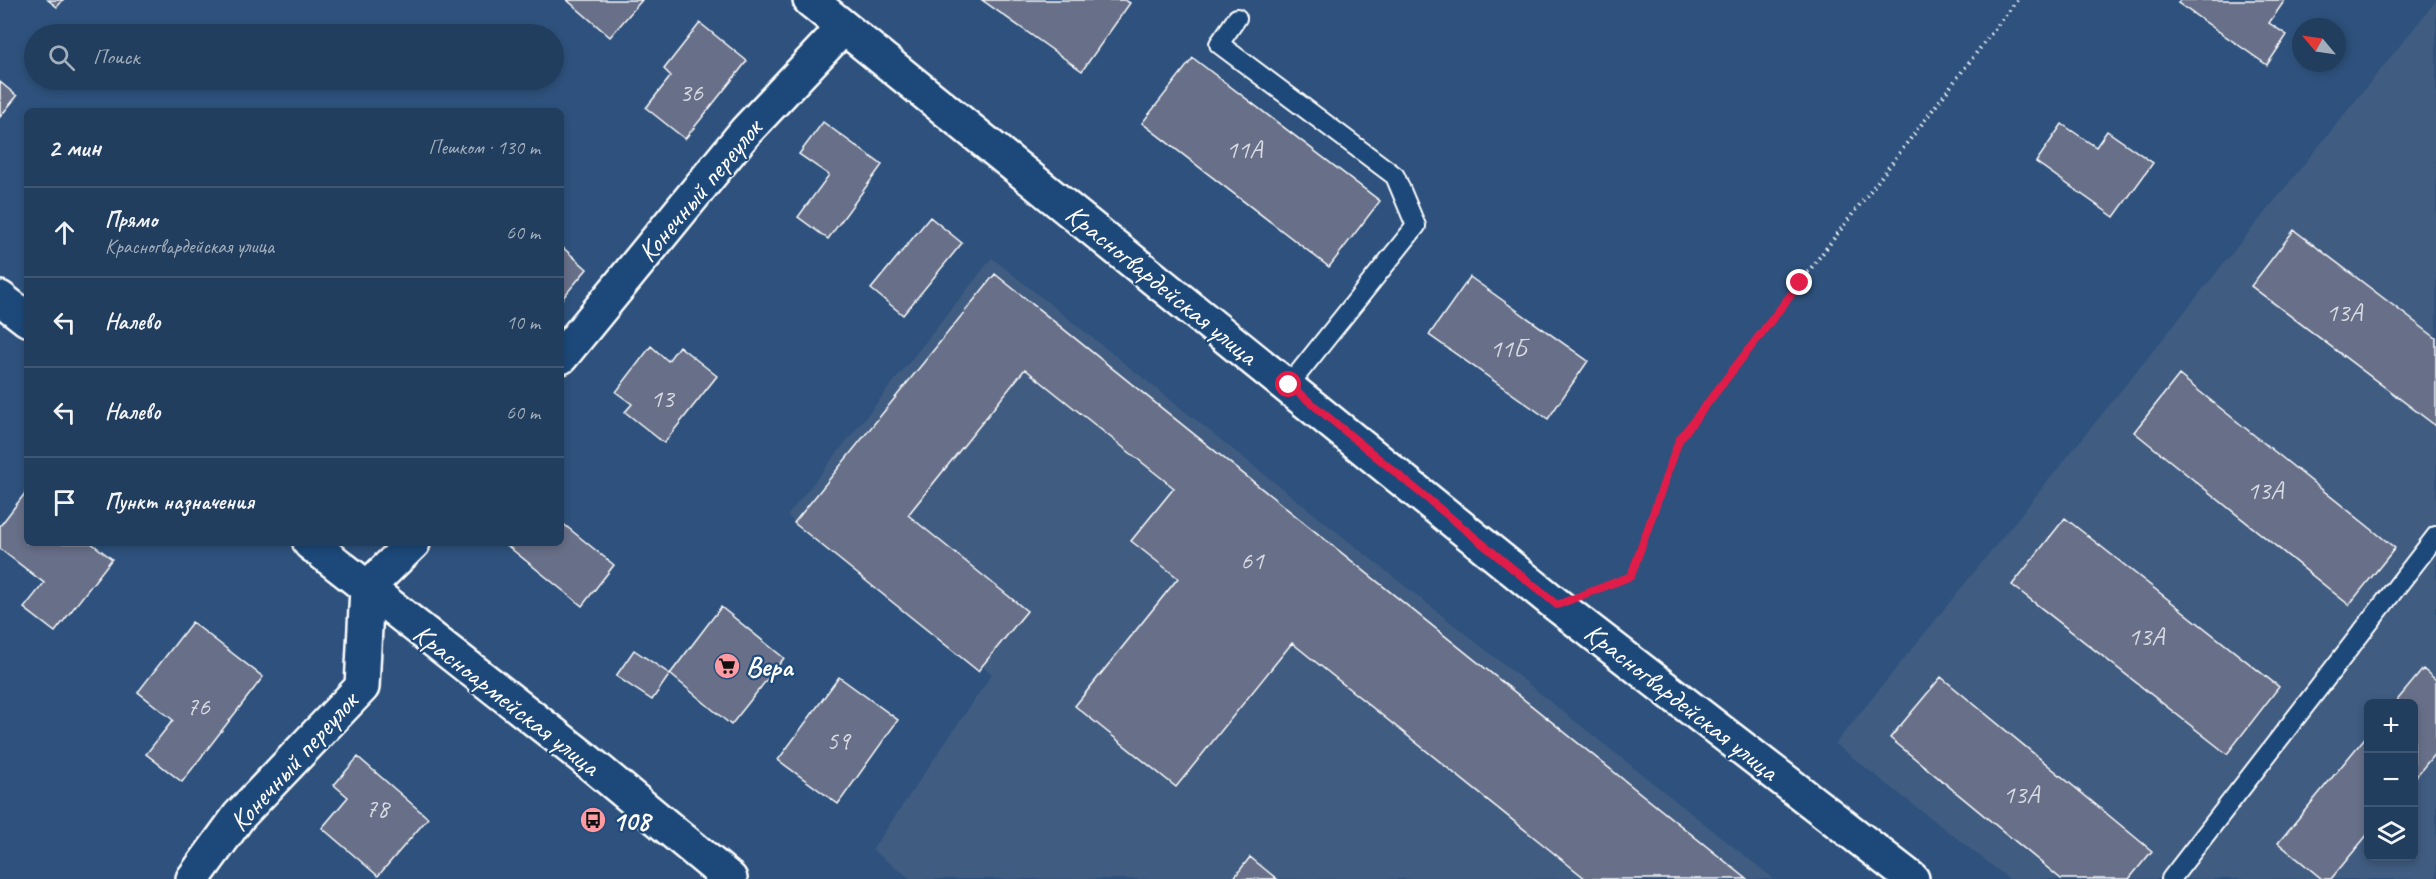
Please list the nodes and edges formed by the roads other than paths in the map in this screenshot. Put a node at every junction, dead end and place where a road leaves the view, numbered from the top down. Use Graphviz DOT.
graph roads {
  1 [pos="810,0"];
  2 [pos="1237,18"];
  3 [pos="843,28"];
  4 [pos="0,298"];
  5 [pos="24,317"];
  6 [pos="564,353"];
  7 [pos="1289,385"];
  8 [pos="2436,536"];
  9 [pos="314,546"];
  10 [pos="409,546"];
  11 [pos="367,588"];
  12 [pos="193,879"];
  13 [pos="730,879"];
  14 [pos="1912,879"];
  15 [pos="2171,879"];
  1 -- 3 [label="street, Красногвардейская улица"];
  2 -- 7 [label="lane"];
  3 -- 6 [label="street, Конечный переулок"];
  3 -- 7 [label="street, Красногвардейская улица"];
  4 -- 5 [label="street"];
  7 -- 14 [label="street, Красногвардейская улица"];
  8 -- 15 [label="lane"];
  9 -- 11 [label="street, Красноармейская улица"];
  10 -- 11 [label="street"];
  11 -- 12 [label="street, Конечный переулок"];
  11 -- 13 [label="street, Красноармейская улица"];
}
